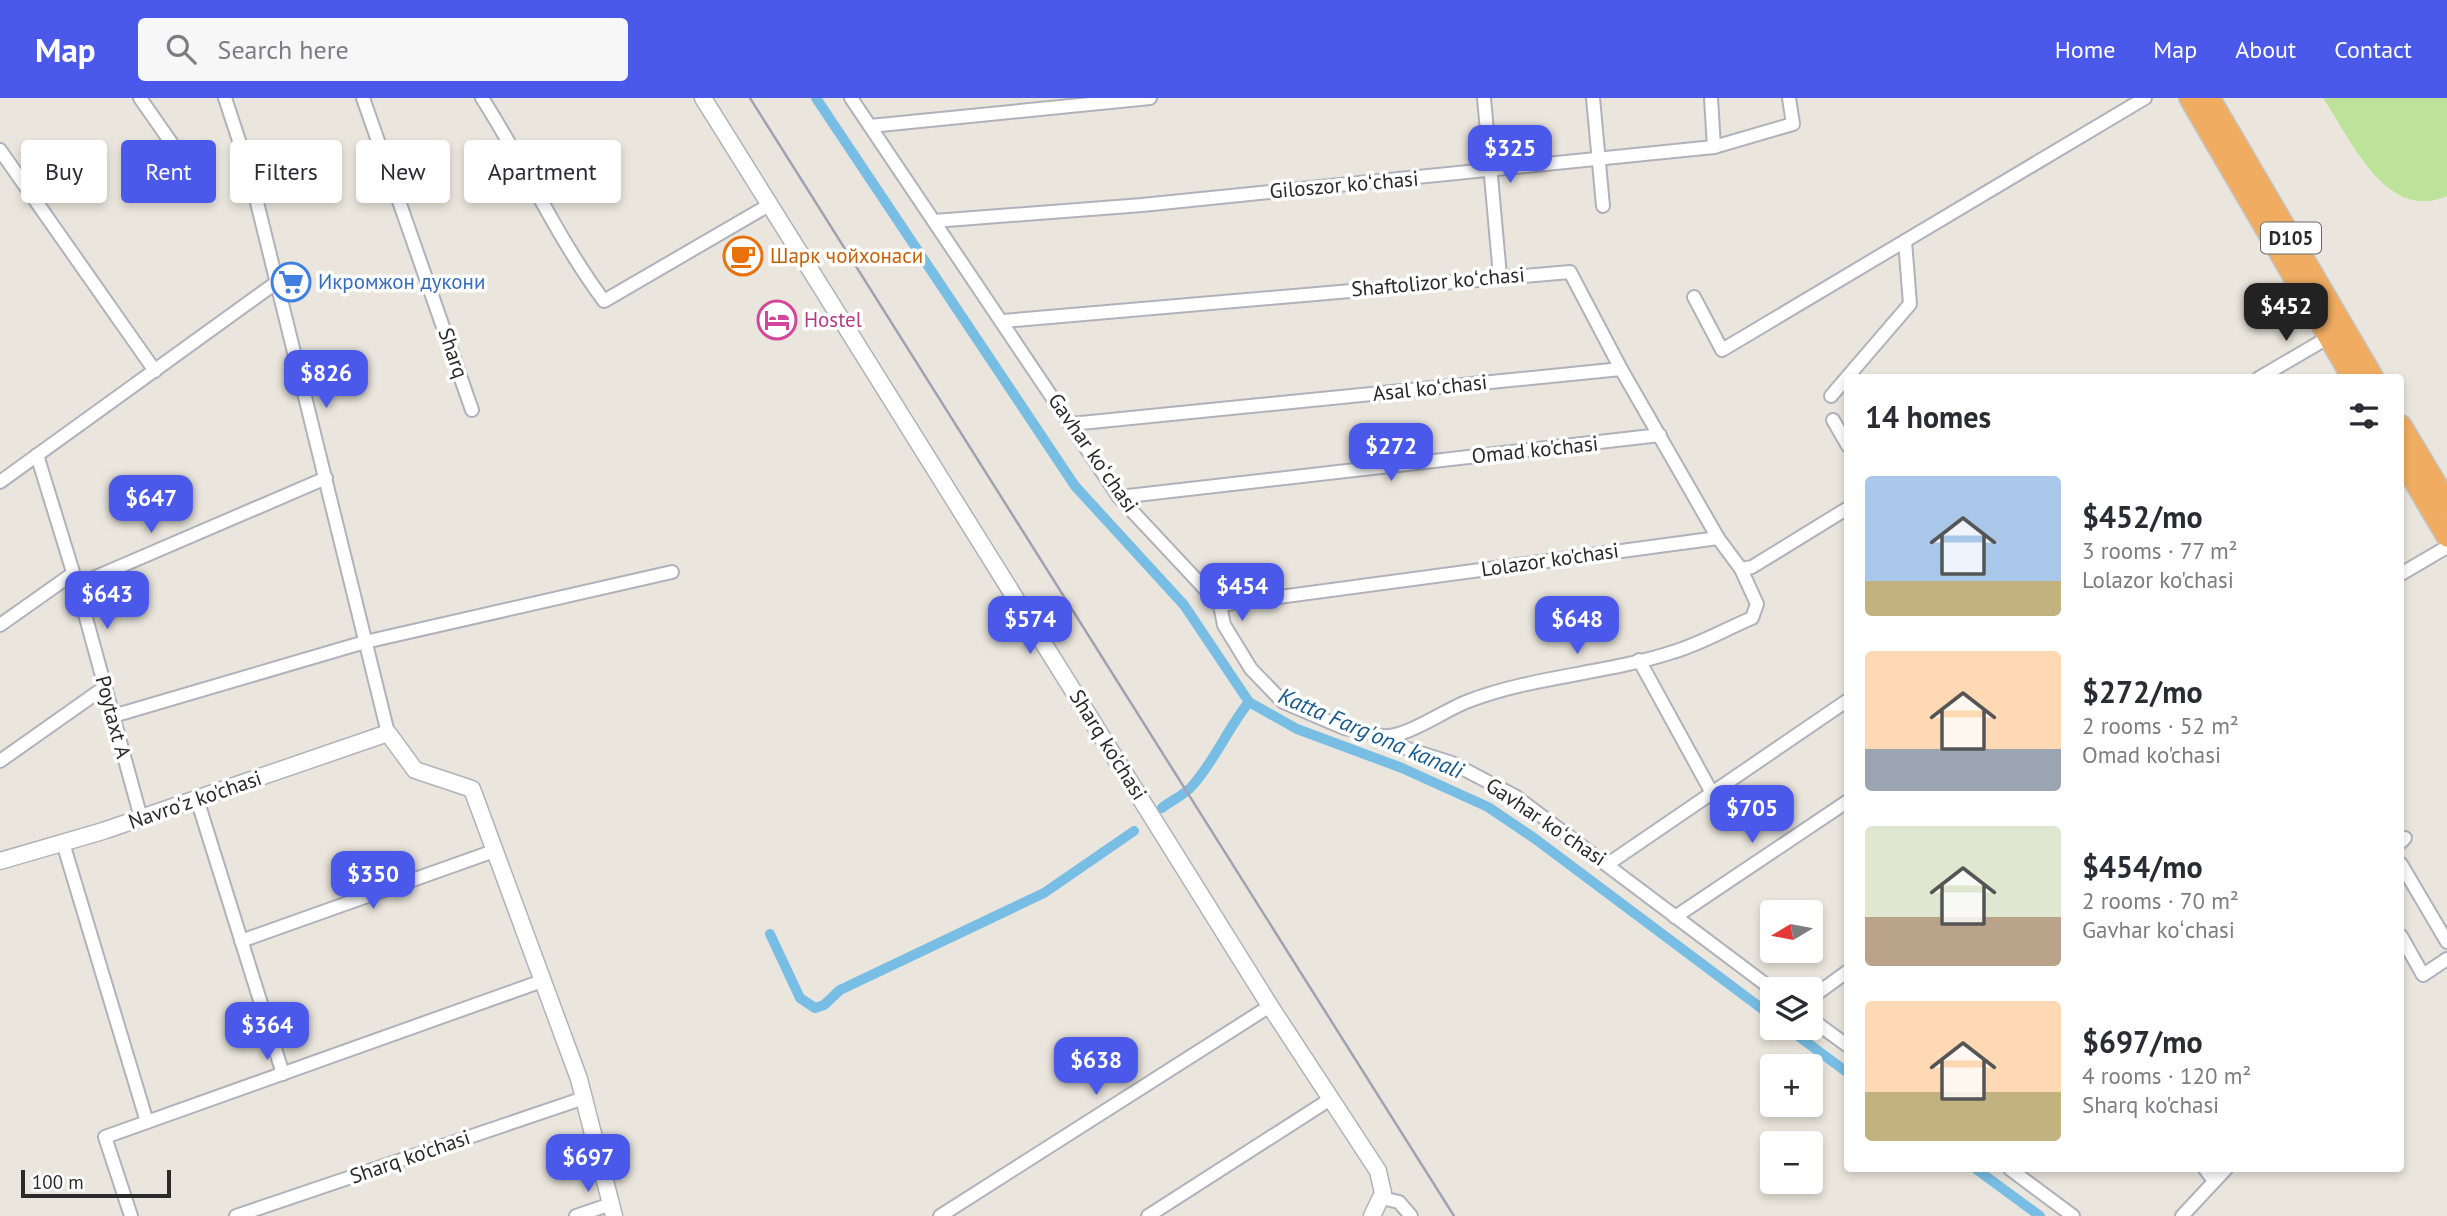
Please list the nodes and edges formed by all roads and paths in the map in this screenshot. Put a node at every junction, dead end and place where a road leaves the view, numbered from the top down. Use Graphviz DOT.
graph roads {
  1 [pos="140,98"];
  2 [pos="225,98"];
  3 [pos="363,98"];
  4 [pos="482,98"];
  5 [pos="703,98"];
  6 [pos="851,98"];
  7 [pos="1150,98"];
  8 [pos="1485,98"];
  9 [pos="1593,98"];
  10 [pos="1710,98"];
  11 [pos="1789,98"];
  12 [pos="2145,98"];
  13 [pos="2190,98"];
  14 [pos="2209,98"];
  15 [pos="1068,102"];
  16 [pos="870,126"];
  17 [pos="169,140"];
  18 [pos="1714,147"];
  19 [pos="0,150"];
  20 [pos="1598,159"];
  21 [pos="1492,171"];
  22 [pos="769,205"];
  23 [pos="1603,206"];
  24 [pos="934,221"];
  25 [pos="1905,241"];
  26 [pos="1500,276"];
  27 [pos="277,282"];
  28 [pos="1693,297"];
  29 [pos="1003,321"];
  30 [pos="2329,337"];
  31 [pos="1621,369"];
  32 [pos="155,370"];
  33 [pos="1850,374"];
  34 [pos="2266,374"];
  35 [pos="2351,374"];
  36 [pos="2371,374"];
  37 [pos="1844,381"];
  38 [pos="1831,396"];
  39 [pos="472,410"];
  40 [pos="1833,420"];
  41 [pos="1072,424"];
  42 [pos="2404,431"];
  43 [pos="1660,436"];
  44 [pos="1844,439"];
  45 [pos="37,455"];
  46 [pos="2404,463"];
  47 [pos="326,478"];
  48 [pos="0,482"];
  49 [pos="1119,497"];
  50 [pos="2447,503"];
  51 [pos="1844,510"];
  52 [pos="2447,536"];
  53 [pos="1718,538"];
  54 [pos="2447,547"];
  55 [pos="1741,569"];
  56 [pos="2404,571"];
  57 [pos="672,572"];
  58 [pos="77,585"];
  59 [pos="1220,605"];
  60 [pos="0,625"];
  61 [pos="365,642"];
  62 [pos="1639,660"];
  63 [pos="105,687"];
  64 [pos="1844,703"];
  65 [pos="113,716"];
  66 [pos="387,733"];
  67 [pos="1383,736"];
  68 [pos="0,761"];
  69 [pos="1712,793"];
  70 [pos="197,799"];
  71 [pos="1844,804"];
  72 [pos="141,818"];
  73 [pos="63,843"];
  74 [pos="494,851"];
  75 [pos="0,861"];
  76 [pos="1608,864"];
  77 [pos="2404,869"];
  78 [pos="1675,917"];
  79 [pos="242,941"];
  80 [pos="2404,941"];
  81 [pos="2447,942"];
  82 [pos="2447,959"];
  83 [pos="1844,974"];
  84 [pos="1760,980"];
  85 [pos="542,981"];
  86 [pos="1823,989"];
  87 [pos="1270,1006"];
  88 [pos="1823,1028"];
  89 [pos="1844,1043"];
  90 [pos="283,1074"];
  91 [pos="584,1098"];
  92 [pos="1332,1098"];
  93 [pos="147,1122"];
  94 [pos="2014,1172"];
  95 [pos="2207,1172"];
  96 [pos="2223,1172"];
  97 [pos="2214,1181"];
  98 [pos="1382,1198"];
  99 [pos="612,1210"];
  100 [pos="131,1216"];
  101 [pos="236,1216"];
  102 [pos="576,1216"];
  103 [pos="940,1216"];
  104 [pos="1148,1216"];
  105 [pos="1372,1216"];
  106 [pos="1411,1216"];
  107 [pos="2073,1216"];
  108 [pos="2182,1216"];
  1 -- 17 [label="street"];
  2 -- 27 [label="street"];
  3 -- 39 [label="street, Sharq"];
  4 -- 22 [label="street"];
  5 -- 22 [label="main road, Sharq ko'chasi"];
  6 -- 16 [label="street, Gavhar koʻchasi"];
  7 -- 15 [label="street"];
  8 -- 21 [label="street"];
  9 -- 20 [label="street"];
  10 -- 18 [label="street"];
  11 -- 18 [label="street, Giloszor koʻchasi"];
  12 -- 25 [label="street"];
  13 -- 30 [label="highway, D105"];
  14 -- 36 [label="highway, D105"];
  15 -- 16 [label="street"];
  16 -- 24 [label="street, Gavhar koʻchasi"];
  18 -- 20 [label="street, Giloszor koʻchasi"];
  19 -- 32 [label="street"];
  20 -- 21 [label="street, Giloszor koʻchasi"];
  20 -- 23 [label="street"];
  21 -- 24 [label="street, Giloszor koʻchasi"];
  21 -- 26 [label="street"];
  22 -- 87 [label="main road, Sharq ko'chasi"];
  24 -- 29 [label="street, Gavhar koʻchasi"];
  25 -- 28 [label="street"];
  25 -- 33 [label="street"];
  26 -- 29 [label="street, Shaftolizor koʻchasi"];
  26 -- 31 [label="street, Shaftolizor koʻchasi"];
  27 -- 32 [label="street"];
  27 -- 47 [label="street"];
  29 -- 41 [label="street, Gavhar koʻchasi"];
  30 -- 34 [label="street"];
  30 -- 35 [label="highway, D105"];
  31 -- 41 [label="street, Asal koʻchasi"];
  31 -- 43 [label="street, Shaftolizor koʻchasi"];
  32 -- 45 [label="street"];
  37 -- 38 [label="street"];
  40 -- 44 [label="street"];
  41 -- 49 [label="street, Gavhar koʻchasi"];
  42 -- 50 [label="highway"];
  43 -- 49 [label="street, Omad ko'chasi"];
  43 -- 53 [label="street, Shaftolizor koʻchasi"];
  45 -- 48 [label="street"];
  45 -- 58 [label="street, Poytaxt A"];
  46 -- 52 [label="highway"];
  47 -- 58 [label="street"];
  47 -- 61 [label="street"];
  49 -- 59 [label="street, Gavhar koʻchasi"];
  51 -- 55 [label="street"];
  53 -- 55 [label="street"];
  53 -- 59 [label="street, Lolazor ko'chasi"];
  54 -- 56 [label="street"];
  55 -- 62 [label="street"];
  57 -- 61 [label="street"];
  58 -- 60 [label="street"];
  58 -- 63 [label="street, Poytaxt A"];
  59 -- 67 [label="street, Gavhar koʻchasi"];
  61 -- 65 [label="street"];
  61 -- 66 [label="street"];
  62 -- 67 [label="street"];
  62 -- 69 [label="street"];
  63 -- 65 [label="street, Poytaxt A"];
  63 -- 68 [label="street"];
  64 -- 69 [label="street"];
  65 -- 72 [label="street, Poytaxt A"];
  66 -- 70 [label="main road, Navro'z ko'chasi"];
  66 -- 74 [label="main road"];
  67 -- 76 [label="street, Gavhar koʻchasi"];
  69 -- 76 [label="street"];
  70 -- 72 [label="main road, Navro'z ko'chasi"];
  70 -- 79 [label="street"];
  71 -- 78 [label="street"];
  72 -- 73 [label="main road, Navro'z ko'chasi"];
  73 -- 75 [label="main road, Navro'z ko'chasi"];
  73 -- 93 [label="street"];
  74 -- 79 [label="street"];
  74 -- 85 [label="main road"];
  76 -- 78 [label="street, Gavhar koʻchasi"];
  77 -- 81 [label="street"];
  78 -- 84 [label="street, Gavhar koʻchasi"];
  79 -- 90 [label="street"];
  80 -- 82 [label="street"];
  83 -- 86 [label="street"];
  85 -- 90 [label="street"];
  85 -- 91 [label="main road"];
  87 -- 92 [label="main road, Sharq ko'chasi"];
  87 -- 103 [label="street"];
  88 -- 89 [label="street"];
  90 -- 93 [label="street"];
  91 -- 99 [label="main road"];
  91 -- 101 [label="street, Sharq ko'chasi"];
  92 -- 98 [label="main road, Sharq ko'chasi"];
  92 -- 104 [label="street"];
  93 -- 100 [label="street"];
  94 -- 107 [label="street"];
  95 -- 97 [label="street"];
  96 -- 97 [label="street"];
  97 -- 108 [label="street"];
  98 -- 105 [label="main road"];
  98 -- 106 [label="street"];
  99 -- 102 [label="street"];
}
